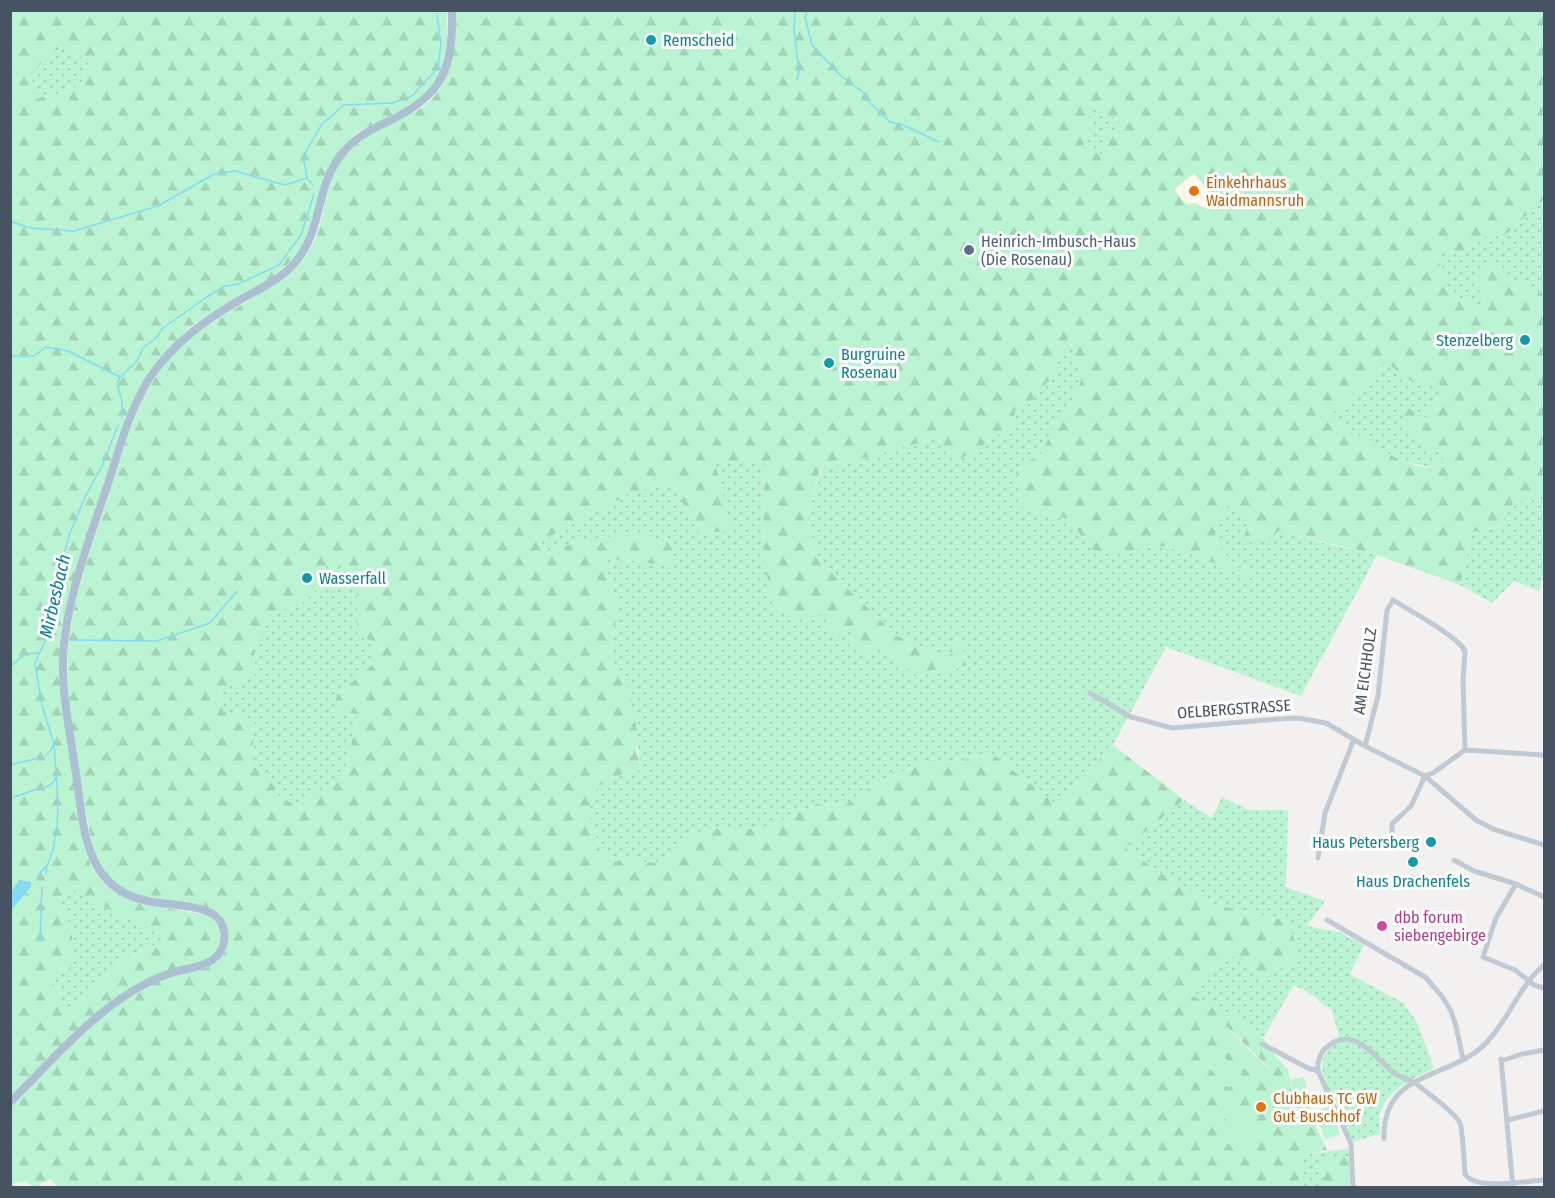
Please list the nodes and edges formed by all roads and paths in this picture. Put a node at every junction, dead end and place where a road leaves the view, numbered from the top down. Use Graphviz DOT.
graph roads {
  1 [pos="452,10"];
  2 [pos="1090,693"];
  3 [pos="1354,739"];
  4 [pos="1365,746"];
  5 [pos="1465,750"];
  6 [pos="1545,754"];
  7 [pos="1425,776"];
  8 [pos="1392,837"];
  9 [pos="1545,845"];
  10 [pos="1318,858"];
  11 [pos="1454,860"];
  12 [pos="1516,884"];
  13 [pos="1545,897"];
  14 [pos="1327,920"];
  15 [pos="1545,965"];
  16 [pos="1528,981"];
  17 [pos="1545,988"];
  18 [pos="1262,1044"];
  19 [pos="1545,1050"];
  20 [pos="1463,1059"];
  21 [pos="1318,1071"];
  22 [pos="1414,1083"];
  23 [pos="10,1102"];
  24 [pos="1545,1111"];
  25 [pos="1508,1120"];
  26 [pos="1384,1139"];
  27 [pos="1545,1180"];
  28 [pos="1512,1185"];
  29 [pos="1353,1188"];
  1 -- 23 [label="main road"];
  2 -- 3 [label="street, OELBERGSTRASSE"];
  3 -- 4 [label="street, OELBERGSTRASSE"];
  3 -- 10 [label="street"];
  4 -- 5 [label="street, AM EICHHOLZ"];
  4 -- 7 [label="street, OELBERGSTRASSE"];
  5 -- 6 [label="street"];
  5 -- 7 [label="street"];
  7 -- 8 [label="street"];
  7 -- 9 [label="street, OELBERGSTRASSE"];
  11 -- 12 [label="street"];
  12 -- 13 [label="street"];
  12 -- 16 [label="street"];
  14 -- 20 [label="street"];
  15 -- 16 [label="street"];
  16 -- 17 [label="street"];
  16 -- 20 [label="street"];
  18 -- 21 [label="street"];
  19 -- 25 [label="street"];
  20 -- 22 [label="street"];
  21 -- 22 [label="street"];
  21 -- 29 [label="street"];
  22 -- 26 [label="street"];
  22 -- 28 [label="street"];
  24 -- 25 [label="street"];
  25 -- 28 [label="street"];
  27 -- 28 [label="street"];
}
